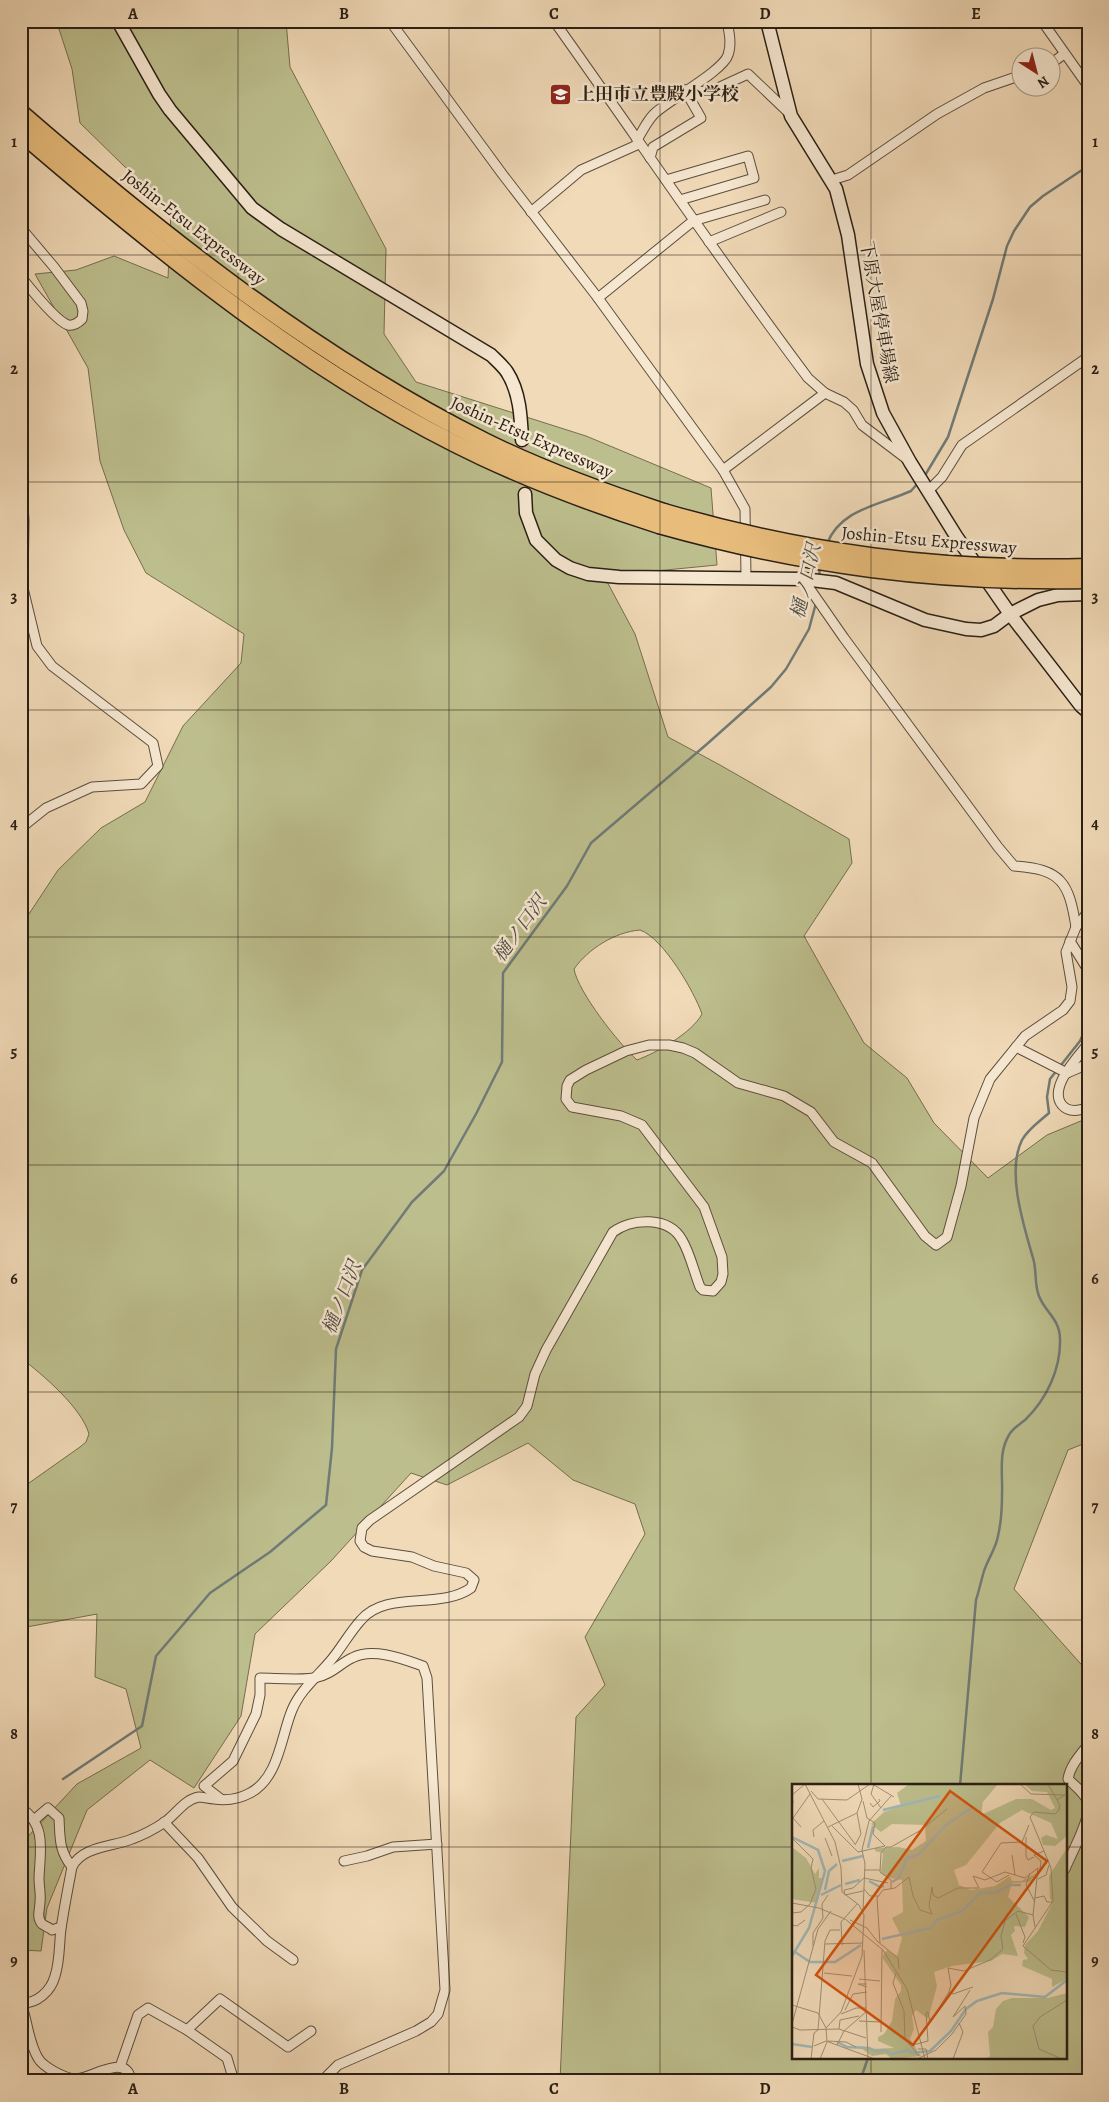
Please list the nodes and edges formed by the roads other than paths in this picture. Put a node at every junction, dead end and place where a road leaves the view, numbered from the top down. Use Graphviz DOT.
graph roads {
  1 [pos="118,21"];
  2 [pos="390,21"];
  3 [pos="554,21"];
  4 [pos="727,21"];
  5 [pos="767,21"];
  6 [pos="1042,21"];
  7 [pos="1064,54"];
  8 [pos="1012,78"];
  9 [pos="1088,86"];
  10 [pos="685,90"];
  11 [pos="21,113"];
  12 [pos="791,116"];
  13 [pos="21,133"];
  14 [pos="638,142"];
  15 [pos="650,158"];
  16 [pos="666,180"];
  17 [pos="832,180"];
  18 [pos="680,200"];
  19 [pos="765,200"];
  20 [pos="531,212"];
  21 [pos="781,212"];
  22 [pos="693,221"];
  23 [pos="21,228"];
  24 [pos="709,242"];
  25 [pos="21,277"];
  26 [pos="598,298"];
  27 [pos="1086,361"];
  28 [pos="825,393"];
  29 [pos="522,440"];
  30 [pos="910,462"];
  31 [pos="723,470"];
  32 [pos="21,471"];
  33 [pos="924,484"];
  34 [pos="525,494"];
  35 [pos="662,518"];
  36 [pos="1088,567"];
  37 [pos="746,578"];
  38 [pos="803,579"];
  39 [pos="1088,580"];
  40 [pos="22,588"];
  41 [pos="1088,594"];
  42 [pos="1010,614"];
  43 [pos="1088,712"];
  44 [pos="21,828"];
  45 [pos="1088,912"];
  46 [pos="1076,927"];
  47 [pos="1070,941"];
  48 [pos="1088,970"];
  49 [pos="1088,1044"];
  50 [pos="1016,1047"];
  51 [pos="1088,1064"];
  52 [pos="1066,1073"];
  53 [pos="1088,1107"];
  54 [pos="316,1678"];
  55 [pos="1088,1745"];
  56 [pos="223,1800"];
  57 [pos="21,1808"];
  58 [pos="34,1820"];
  59 [pos="164,1822"];
  60 [pos="437,1844"];
  61 [pos="344,1861"];
  62 [pos="72,1867"];
  63 [pos="1066,1867"];
  64 [pos="62,1926"];
  65 [pos="293,1960"];
  66 [pos="21,2003"];
  67 [pos="21,2012"];
  68 [pos="187,2030"];
  69 [pos="311,2031"];
  70 [pos="120,2068"];
  71 [pos="131,2081"];
  72 [pos="234,2081"];
  73 [pos="322,2081"];
  1 -- 29 [label="street"];
  2 -- 20 [label="street"];
  3 -- 14 [label="street"];
  4 -- 10 [label="street"];
  5 -- 12 [label="street, 下原大屋停車場線"];
  6 -- 7 [label="street"];
  7 -- 9 [label="street"];
  8 -- 17 [label="street"];
  10 -- 12 [label="street"];
  10 -- 14 [label="street"];
  10 -- 15 [label="street"];
  11 -- 35 [label="highway, Joshin-Etsu Expressway"];
  12 -- 17 [label="street, 下原大屋停車場線"];
  13 -- 35 [label="highway, Joshin-Etsu Expressway"];
  14 -- 15 [label="street"];
  14 -- 20 [label="street"];
  15 -- 16 [label="street"];
  16 -- 18 [label="street"];
  16 -- 18 [label="street"];
  17 -- 30 [label="street, 下原大屋停車場線"];
  18 -- 22 [label="street"];
  19 -- 22 [label="street"];
  20 -- 26 [label="street"];
  21 -- 24 [label="street"];
  22 -- 24 [label="street"];
  22 -- 26 [label="street"];
  23 -- 25 [label="street"];
  24 -- 28 [label="street"];
  26 -- 31 [label="street"];
  27 -- 33 [label="street"];
  28 -- 30 [label="street"];
  28 -- 31 [label="street"];
  30 -- 33 [label="street, 下原大屋停車場線"];
  31 -- 37 [label="street"];
  32 -- 40 [label="street"];
  33 -- 42 [label="street, 下原大屋停車場線"];
  34 -- 37 [label="street"];
  35 -- 36 [label="highway, Joshin-Etsu Expressway, bridge"];
  35 -- 39 [label="highway, Joshin-Etsu Expressway, bridge"];
  37 -- 38 [label="street"];
  38 -- 42 [label="street"];
  38 -- 46 [label="street"];
  40 -- 44 [label="street"];
  41 -- 42 [label="street"];
  42 -- 43 [label="street, 下原大屋停車場線"];
  45 -- 46 [label="street"];
  46 -- 47 [label="street"];
  47 -- 48 [label="street"];
  47 -- 50 [label="street"];
  49 -- 52 [label="street"];
  50 -- 52 [label="street"];
  50 -- 54 [label="street"];
  51 -- 52 [label="street"];
  52 -- 53 [label="street"];
  54 -- 56 [label="street"];
  54 -- 56 [label="street"];
  54 -- 60 [label="street"];
  55 -- 63 [label="street"];
  56 -- 59 [label="street"];
  57 -- 58 [label="street"];
  58 -- 62 [label="street"];
  58 -- 64 [label="street"];
  59 -- 62 [label="street"];
  59 -- 65 [label="street"];
  60 -- 61 [label="street"];
  60 -- 73 [label="street"];
  62 -- 64 [label="street"];
  64 -- 66 [label="street"];
  67 -- 70 [label="street"];
  68 -- 69 [label="street"];
  68 -- 70 [label="street"];
  68 -- 72 [label="street"];
  70 -- 71 [label="street"];
}
